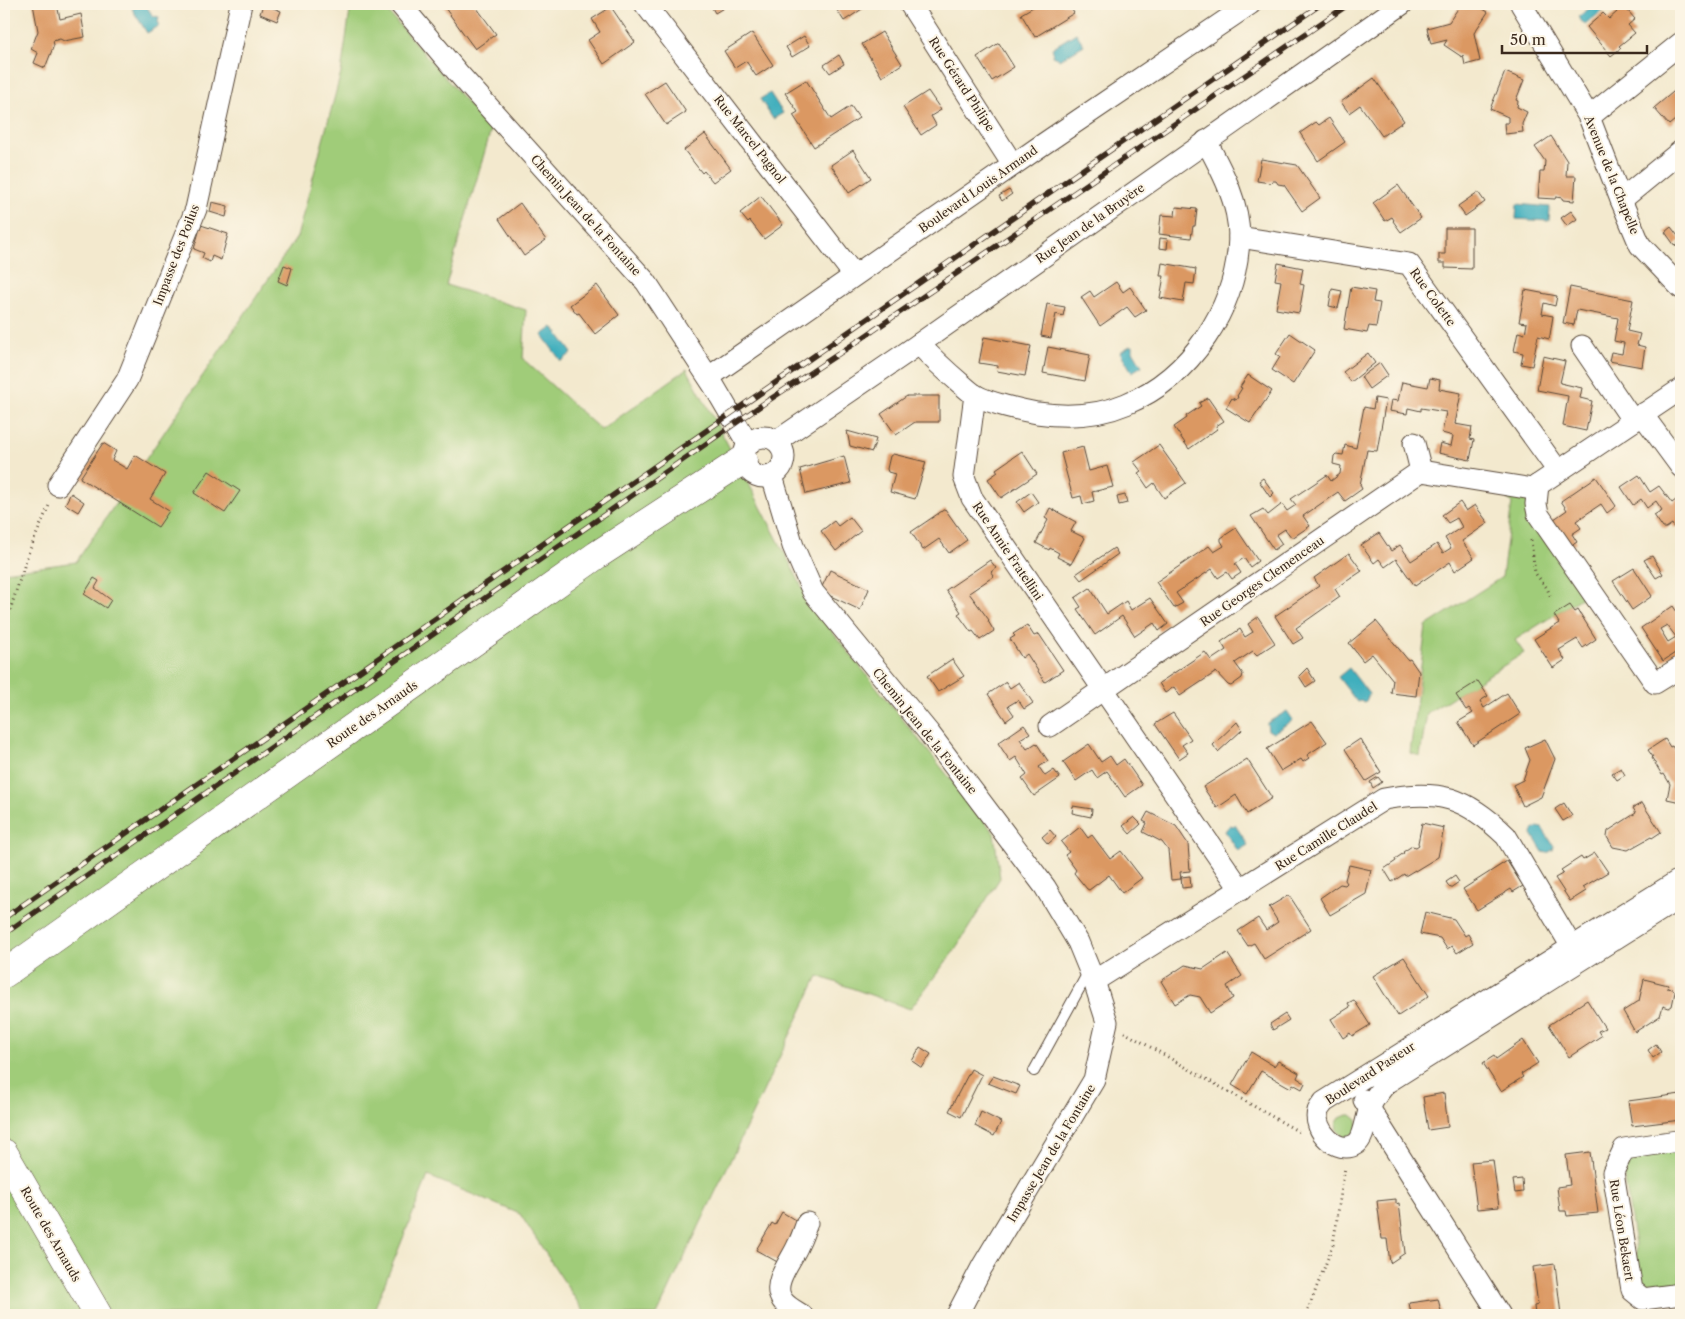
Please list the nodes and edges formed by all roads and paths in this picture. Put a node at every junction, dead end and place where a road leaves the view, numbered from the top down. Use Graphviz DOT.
graph roads {
  1 [pos="241,4"];
  2 [pos="400,4"];
  3 [pos="645,4"];
  4 [pos="910,4"];
  5 [pos="1250,4"];
  6 [pos="1402,4"];
  7 [pos="1522,4"];
  8 [pos="1681,43"];
  9 [pos="1589,117"];
  10 [pos="1206,141"];
  11 [pos="1681,151"];
  12 [pos="1013,165"];
  13 [pos="1621,200"];
  14 [pos="1238,237"];
  15 [pos="854,275"];
  16 [pos="1681,288"];
  17 [pos="919,344"];
  18 [pos="1582,346"];
  19 [pos="708,377"];
  20 [pos="1681,389"];
  21 [pos="975,395"];
  22 [pos="1638,417"];
  23 [pos="777,442"];
  24 [pos="1414,443"];
  25 [pos="746,452"];
  26 [pos="1681,467"];
  27 [pos="1421,471"];
  28 [pos="1558,471"];
  29 [pos="772,476"];
  30 [pos="58,485"];
  31 [pos="1538,485"];
  32 [pos="1530,536"];
  33 [pos="1551,598"];
  34 [pos="4,629"];
  35 [pos="1681,667"];
  36 [pos="1102,690"];
  37 [pos="1050,726"];
  38 [pos="1681,879"];
  39 [pos="1241,890"];
  40 [pos="1681,897"];
  41 [pos="1576,954"];
  42 [pos="4,974"];
  43 [pos="1092,976"];
  44 [pos="1107,1022"];
  45 [pos="1034,1071"];
  46 [pos="1353,1083"];
  47 [pos="1369,1109"];
  48 [pos="1301,1134"];
  49 [pos="1681,1145"];
  50 [pos="1348,1147"];
  51 [pos="4,1153"];
  52 [pos="807,1223"];
  53 [pos="1681,1294"];
  54 [pos="98,1315"];
  55 [pos="802,1315"];
  56 [pos="956,1315"];
  57 [pos="1306,1315"];
  58 [pos="1500,1315"];
  1 -- 30 [label="street, Impasse des Poilus"];
  2 -- 19 [label="street, Chemin Jean de la Fontaine"];
  3 -- 15 [label="street, Rue Marcel Pagnol"];
  4 -- 12 [label="street, Rue Gérard Philipe"];
  5 -- 12 [label="street, Boulevard Louis Armand"];
  6 -- 10 [label="street, Rue Jean de la Bruyère"];
  7 -- 9 [label="street, Avenue de la Chapelle"];
  8 -- 9 [label="street"];
  9 -- 13 [label="street, Avenue de la Chapelle"];
  10 -- 14 [label="street"];
  10 -- 17 [label="street, Rue Jean de la Bruyère"];
  11 -- 13 [label="street"];
  12 -- 15 [label="street, Boulevard Louis Armand"];
  13 -- 16 [label="street, Avenue de la Chapelle"];
  14 -- 21 [label="street"];
  14 -- 28 [label="street, Rue Colette"];
  15 -- 19 [label="street, Boulevard Louis Armand"];
  17 -- 21 [label="street"];
  17 -- 23 [label="street, Rue Jean de la Bruyère"];
  18 -- 22 [label="street"];
  19 -- 25 [label="street, Chemin Jean de la Fontaine"];
  20 -- 22 [label="street"];
  21 -- 36 [label="street, Rue Annie Fratellini"];
  22 -- 26 [label="street"];
  22 -- 28 [label="street"];
  23 -- 25 [label="street"];
  23 -- 29 [label="street"];
  24 -- 27 [label="street"];
  25 -- 29 [label="street"];
  25 -- 42 [label="street, Route des Arnauds"];
  27 -- 31 [label="street"];
  27 -- 36 [label="street, Rue Georges Clemenceau"];
  28 -- 31 [label="street"];
  29 -- 43 [label="street, Chemin Jean de la Fontaine"];
  30 -- 34 [label="path"];
  31 -- 35 [label="street"];
  32 -- 33 [label="path"];
  36 -- 37 [label="street, Rue Georges Clemenceau"];
  36 -- 39 [label="street"];
  38 -- 41 [label="street, Boulevard Pasteur"];
  39 -- 41 [label="street, Rue Camille Claudel"];
  39 -- 43 [label="street, Rue Camille Claudel"];
  40 -- 41 [label="street, Boulevard Pasteur"];
  41 -- 46 [label="street, Boulevard Pasteur"];
  41 -- 47 [label="street, Boulevard Pasteur"];
  43 -- 44 [label="street"];
  43 -- 45 [label="lane"];
  44 -- 48 [label="path"];
  44 -- 56 [label="street, Impasse Jean de la Fontaine"];
  46 -- 47 [label="street"];
  46 -- 50 [label="street, Boulevard Pasteur"];
  47 -- 50 [label="street, Boulevard Pasteur"];
  47 -- 58 [label="street"];
  49 -- 53 [label="street, Rue Léon Bekaert"];
  50 -- 57 [label="path"];
  51 -- 54 [label="street, Route des Arnauds"];
  52 -- 55 [label="street"];
}
